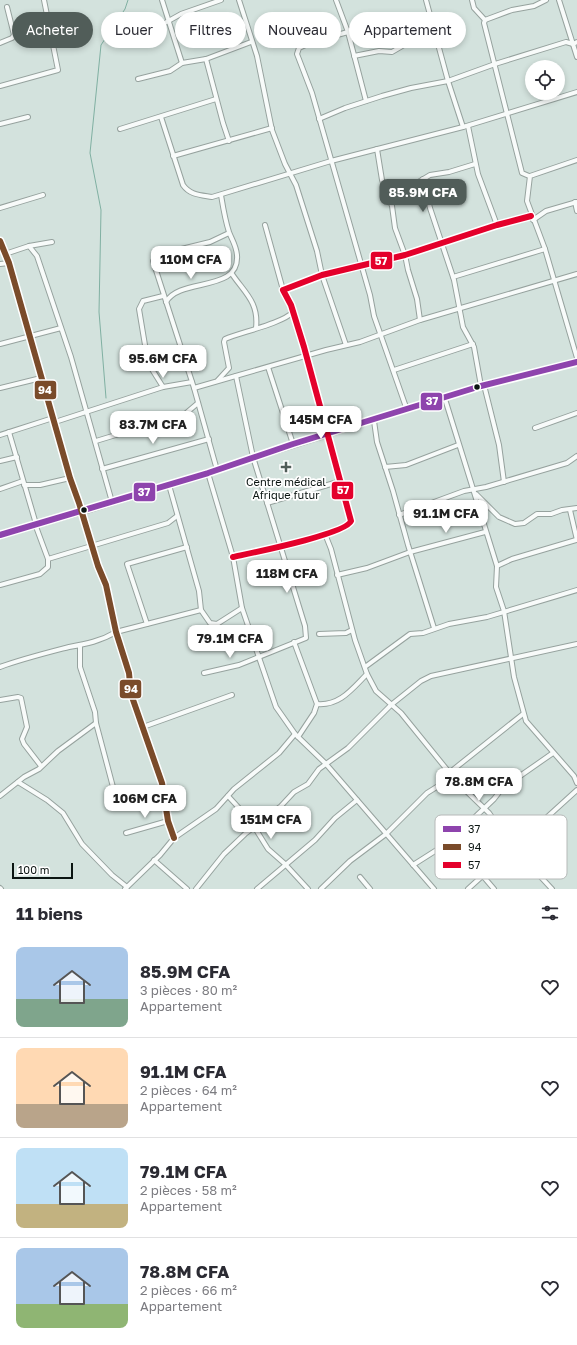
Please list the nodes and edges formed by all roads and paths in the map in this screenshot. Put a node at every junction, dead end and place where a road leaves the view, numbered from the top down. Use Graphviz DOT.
graph roads {
  1 [pos="44,0"];
  2 [pos="162,0"];
  3 [pos="221,0"];
  4 [pos="239,0"];
  5 [pos="336,0"];
  6 [pos="426,0"];
  7 [pos="472,0"];
  8 [pos="546,0"];
  9 [pos="565,0"];
  10 [pos="559,1"];
  11 [pos="7,7"];
  12 [pos="429,12"];
  13 [pos="485,20"];
  14 [pos="168,22"];
  15 [pos="348,32"];
  16 [pos="251,42"];
  17 [pos="0,43"];
  18 [pos="575,43"];
  19 [pos="400,48"];
  20 [pos="439,48"];
  21 [pos="354,56"];
  22 [pos="577,57"];
  23 [pos="206,59"];
  24 [pos="182,63"];
  25 [pos="495,64"];
  26 [pos="138,79"];
  27 [pos="448,81"];
  28 [pos="0,86"];
  29 [pos="577,92"];
  30 [pos="216,99"];
  31 [pos="366,101"];
  32 [pos="507,114"];
  33 [pos="28,117"];
  34 [pos="161,117"];
  35 [pos="319,119"];
  36 [pos="0,124"];
  37 [pos="468,126"];
  38 [pos="463,127"];
  39 [pos="272,128"];
  40 [pos="120,129"];
  41 [pos="229,141"];
  42 [pos="377,149"];
  43 [pos="173,156"];
  44 [pos="577,160"];
  45 [pos="331,161"];
  46 [pos="475,164"];
  47 [pos="290,173"];
  48 [pos="529,176"];
  49 [pos="423,179"];
  50 [pos="386,188"];
  51 [pos="43,195"];
  52 [pos="221,195"];
  53 [pos="576,202"];
  54 [pos="0,208"];
  55 [pos="577,211"];
  56 [pos="532,218"];
  57 [pos="265,225"];
  58 [pos="497,225"];
  59 [pos="229,233"];
  60 [pos="0,241"];
  61 [pos="52,242"];
  62 [pos="442,242"];
  63 [pos="29,246"];
  64 [pos="545,249"];
  65 [pos="5,254"];
  66 [pos="405,255"];
  67 [pos="9,263"];
  68 [pos="0,264"];
  69 [pos="362,266"];
  70 [pos="232,274"];
  71 [pos="577,274"];
  72 [pos="322,276"];
  73 [pos="453,277"];
  74 [pos="553,280"];
  75 [pos="283,290"];
  76 [pos="163,296"];
  77 [pos="166,302"];
  78 [pos="459,310"];
  79 [pos="293,312"];
  80 [pos="420,320"];
  81 [pos="61,328"];
  82 [pos="256,328"];
  83 [pos="381,334"];
  84 [pos="29,336"];
  85 [pos="0,344"];
  86 [pos="473,344"];
  87 [pos="346,345"];
  88 [pos="306,357"];
  89 [pos="577,358"];
  90 [pos="577,362"];
  91 [pos="268,367"];
  92 [pos="394,370"];
  93 [pos="236,376"];
  94 [pos="41,378"];
  95 [pos="218,381"];
  96 [pos="192,382"];
  97 [pos="482,386"];
  98 [pos="163,387"];
  99 [pos="0,388"];
  100 [pos="194,388"];
  101 [pos="445,399"];
  102 [pos="198,402"];
  103 [pos="407,410"];
  104 [pos="86,413"];
  105 [pos="577,413"];
  106 [pos="54,420"];
  107 [pos="374,421"];
  108 [pos="534,428"];
  109 [pos="9,432"];
  110 [pos="328,434"];
  111 [pos="0,435"];
  112 [pos="209,439"];
  113 [pos="96,441"];
  114 [pos="293,444"];
  115 [pos="458,445"];
  116 [pos="17,456"];
  117 [pos="577,456"];
  118 [pos="253,457"];
  119 [pos="0,461"];
  120 [pos="385,466"];
  121 [pos="102,469"];
  122 [pos="217,470"];
  123 [pos="208,473"];
  124 [pos="70,478"];
  125 [pos="341,481"];
  126 [pos="504,482"];
  127 [pos="23,483"];
  128 [pos="169,485"];
  129 [pos="0,489"];
  130 [pos="474,490"];
  131 [pos="112,502"];
  132 [pos="267,503"];
  133 [pos="577,508"];
  134 [pos="570,510"];
  135 [pos="82,512"];
  136 [pos="399,515"];
  137 [pos="177,516"];
  138 [pos="35,524"];
  139 [pos="486,532"];
  140 [pos="325,534"];
  141 [pos="0,535"];
  142 [pos="577,540"];
  143 [pos="91,546"];
  144 [pos="187,547"];
  145 [pos="282,547"];
  146 [pos="410,552"];
  147 [pos="233,557"];
  148 [pos="48,559"];
  149 [pos="497,566"];
  150 [pos="337,575"];
  151 [pos="0,585"];
  152 [pos="577,590"];
  153 [pos="242,608"];
  154 [pos="201,610"];
  155 [pos="504,611"];
  156 [pos="148,624"];
  157 [pos="434,628"];
  158 [pos="352,630"];
  159 [pos="116,632"];
  160 [pos="319,634"];
  161 [pos="294,642"];
  162 [pos="577,644"];
  163 [pos="80,646"];
  164 [pos="259,656"];
  165 [pos="511,658"];
  166 [pos="0,667"];
  167 [pos="365,667"];
  168 [pos="204,673"];
  169 [pos="367,674"];
  170 [pos="232,695"];
  171 [pos="0,700"];
  172 [pos="317,704"];
  173 [pos="391,705"];
  174 [pos="523,714"];
  175 [pos="96,723"];
  176 [pos="143,726"];
  177 [pos="296,736"];
  178 [pos="553,752"];
  179 [pos="326,764"];
  180 [pos="41,766"];
  181 [pos="450,774"];
  182 [pos="18,782"];
  183 [pos="577,783"];
  184 [pos="113,787"];
  185 [pos="577,790"];
  186 [pos="0,796"];
  187 [pos="228,796"];
  188 [pos="357,800"];
  189 [pos="484,808"];
  190 [pos="477,815"];
  191 [pos="489,815"];
  192 [pos="549,815"];
  193 [pos="168,821"];
  194 [pos="255,827"];
  195 [pos="126,833"];
  196 [pos="386,834"];
  197 [pos="174,838"];
  198 [pos="435,851"];
  199 [pos="154,860"];
  200 [pos="285,864"];
  201 [pos="413,865"];
  202 [pos="360,877"];
  203 [pos="478,879"];
  204 [pos="485,879"];
  205 [pos="543,879"];
  206 [pos="126,888"];
  207 [pos="188,889"];
  208 [pos="196,889"];
  209 [pos="257,889"];
  210 [pos="308,889"];
  211 [pos="321,889"];
  212 [pos="370,889"];
  213 [pos="434,889"];
  214 [pos="468,889"];
  215 [pos="494,889"];
  216 [pos="552,889"];
  1 -- 28 [label="street"];
  2 -- 14 [label="street"];
  3 -- 14 [label="street"];
  4 -- 16 [label="street"];
  5 -- 15 [label="street"];
  6 -- 12 [label="street"];
  7 -- 13 [label="street"];
  8 -- 13 [label="street"];
  9 -- 10 [label="street"];
  10 -- 18 [label="street"];
  11 -- 17 [label="street"];
  13 -- 25 [label="street"];
  14 -- 24 [label="street"];
  15 -- 21 [label="street"];
  15 -- 35 [label="street"];
  16 -- 23 [label="street"];
  16 -- 39 [label="street"];
  18 -- 22 [label="street"];
  18 -- 25 [label="street"];
  19 -- 21 [label="street"];
  20 -- 27 [label="street"];
  21 -- 31 [label="street"];
  23 -- 24 [label="street"];
  23 -- 30 [label="street"];
  24 -- 26 [label="street"];
  25 -- 27 [label="street"];
  25 -- 32 [label="street"];
  27 -- 31 [label="street"];
  27 -- 38 [label="street"];
  29 -- 32 [label="street"];
  30 -- 34 [label="street"];
  30 -- 41 [label="street"];
  31 -- 35 [label="street"];
  32 -- 37 [label="street"];
  32 -- 48 [label="street"];
  33 -- 36 [label="street"];
  34 -- 40 [label="street"];
  34 -- 43 [label="street"];
  35 -- 45 [label="street"];
  37 -- 38 [label="street"];
  37 -- 46 [label="street"];
  38 -- 42 [label="street"];
  39 -- 41 [label="street"];
  39 -- 47 [label="street"];
  41 -- 43 [label="street"];
  42 -- 45 [label="street"];
  42 -- 50 [label="street"];
  43 -- 52 [label="street"];
  44 -- 48 [label="street"];
  45 -- 47 [label="street"];
  45 -- 69 [label="street"];
  46 -- 49 [label="street"];
  46 -- 58 [label="street"];
  47 -- 52 [label="street"];
  47 -- 72 [label="street"];
  48 -- 56 [label="street"];
  49 -- 50 [label="street"];
  49 -- 62 [label="street"];
  50 -- 66 [label="street"];
  51 -- 54 [label="street"];
  52 -- 59 [label="street"];
  53 -- 55 [label="street"];
  53 -- 56 [label="street"];
  56 -- 58 [label="street"];
  56 -- 64 [label="street"];
  57 -- 75 [label="street"];
  58 -- 62 [label="street"];
  59 -- 70 [label="street"];
  59 -- 76 [label="street"];
  60 -- 65 [label="street"];
  61 -- 63 [label="street"];
  62 -- 66 [label="street"];
  62 -- 73 [label="street"];
  63 -- 65 [label="street"];
  63 -- 81 [label="street"];
  64 -- 73 [label="street"];
  64 -- 74 [label="street"];
  65 -- 67 [label="street"];
  66 -- 69 [label="street"];
  66 -- 80 [label="street"];
  67 -- 68 [label="street"];
  67 -- 84 [label="street"];
  69 -- 72 [label="street"];
  69 -- 83 [label="street"];
  70 -- 77 [label="street"];
  70 -- 82 [label="street"];
  71 -- 74 [label="street"];
  72 -- 75 [label="street"];
  72 -- 87 [label="street"];
  73 -- 78 [label="street"];
  74 -- 78 [label="street"];
  74 -- 89 [label="street"];
  75 -- 79 [label="street"];
  76 -- 77 [label="street"];
  76 -- 98 [label="street"];
  77 -- 96 [label="street"];
  78 -- 80 [label="street"];
  78 -- 86 [label="street"];
  79 -- 82 [label="street"];
  79 -- 88 [label="street"];
  80 -- 83 [label="street"];
  81 -- 84 [label="street"];
  81 -- 104 [label="street"];
  82 -- 95 [label="street"];
  83 -- 87 [label="street"];
  83 -- 92 [label="street"];
  84 -- 85 [label="street"];
  84 -- 94 [label="street"];
  86 -- 92 [label="street"];
  86 -- 97 [label="street"];
  87 -- 88 [label="street"];
  88 -- 91 [label="street"];
  88 -- 110 [label="street"];
  90 -- 97 [label="street"];
  91 -- 93 [label="street"];
  91 -- 114 [label="street"];
  92 -- 103 [label="street"];
  93 -- 95 [label="street"];
  93 -- 118 [label="street"];
  94 -- 99 [label="street"];
  94 -- 106 [label="street"];
  95 -- 100 [label="street"];
  96 -- 98 [label="street"];
  96 -- 100 [label="street"];
  97 -- 101 [label="street"];
  97 -- 126 [label="street"];
  98 -- 104 [label="street"];
  100 -- 102 [label="street"];
  101 -- 103 [label="street"];
  101 -- 115 [label="street"];
  102 -- 112 [label="street"];
  102 -- 113 [label="street"];
  103 -- 107 [label="street"];
  104 -- 106 [label="street"];
  104 -- 113 [label="street"];
  105 -- 108 [label="street"];
  106 -- 109 [label="street"];
  106 -- 124 [label="street"];
  107 -- 110 [label="street"];
  107 -- 120 [label="street"];
  109 -- 111 [label="street"];
  109 -- 116 [label="street"];
  110 -- 114 [label="street"];
  110 -- 125 [label="street"];
  112 -- 121 [label="street"];
  112 -- 122 [label="street"];
  113 -- 121 [label="street"];
  114 -- 118 [label="street"];
  115 -- 120 [label="street"];
  115 -- 130 [label="street"];
  116 -- 119 [label="street"];
  116 -- 127 [label="street"];
  117 -- 126 [label="street"];
  118 -- 122 [label="street"];
  118 -- 132 [label="street"];
  120 -- 136 [label="street"];
  121 -- 131 [label="street"];
  122 -- 123 [label="street"];
  123 -- 128 [label="street"];
  123 -- 147 [label="street"];
  124 -- 127 [label="street"];
  124 -- 135 [label="street"];
  125 -- 132 [label="street"];
  125 -- 140 [label="street"];
  126 -- 130 [label="street"];
  127 -- 129 [label="street"];
  127 -- 138 [label="street"];
  128 -- 131 [label="street"];
  128 -- 137 [label="street"];
  130 -- 134 [label="street"];
  130 -- 136 [label="street"];
  130 -- 139 [label="street"];
  131 -- 135 [label="street"];
  132 -- 145 [label="street"];
  133 -- 134 [label="street"];
  134 -- 142 [label="street"];
  135 -- 138 [label="street"];
  135 -- 143 [label="street"];
  136 -- 146 [label="street"];
  137 -- 143 [label="street"];
  137 -- 144 [label="street"];
  138 -- 141 [label="street"];
  138 -- 148 [label="street"];
  139 -- 146 [label="street"];
  139 -- 149 [label="street"];
  140 -- 145 [label="street"];
  140 -- 150 [label="street"];
  142 -- 149 [label="street"];
  143 -- 148 [label="street"];
  143 -- 159 [label="street"];
  144 -- 154 [label="street"];
  144 -- 156 [label="street"];
  145 -- 147 [label="street"];
  145 -- 161 [label="street"];
  146 -- 150 [label="street"];
  146 -- 157 [label="street"];
  147 -- 153 [label="street"];
  148 -- 151 [label="street"];
  149 -- 155 [label="street"];
  150 -- 158 [label="street"];
  152 -- 155 [label="street"];
  153 -- 154 [label="street"];
  153 -- 164 [label="street"];
  154 -- 156 [label="street"];
  155 -- 157 [label="street"];
  155 -- 165 [label="street"];
  156 -- 159 [label="street"];
  157 -- 167 [label="street"];
  158 -- 160 [label="street"];
  158 -- 167 [label="street"];
  159 -- 163 [label="street"];
  159 -- 176 [label="street"];
  161 -- 164 [label="street"];
  161 -- 172 [label="street"];
  162 -- 165 [label="street"];
  163 -- 166 [label="street"];
  163 -- 175 [label="street"];
  164 -- 168 [label="street"];
  164 -- 177 [label="street"];
  165 -- 173 [label="street"];
  165 -- 174 [label="street"];
  167 -- 169 [label="street"];
  169 -- 172 [label="street"];
  169 -- 173 [label="street"];
  170 -- 176 [label="street"];
  171 -- 180 [label="street"];
  172 -- 177 [label="street"];
  173 -- 179 [label="street"];
  173 -- 181 [label="street"];
  174 -- 178 [label="street"];
  174 -- 181 [label="street"];
  175 -- 180 [label="street"];
  175 -- 184 [label="street"];
  176 -- 193 [label="street"];
  177 -- 179 [label="street"];
  177 -- 187 [label="street"];
  178 -- 183 [label="street"];
  178 -- 189 [label="street"];
  179 -- 188 [label="street"];
  179 -- 194 [label="street"];
  180 -- 182 [label="street"];
  181 -- 189 [label="street"];
  181 -- 196 [label="street"];
  182 -- 186 [label="street"];
  182 -- 206 [label="street"];
  185 -- 192 [label="street"];
  187 -- 194 [label="street"];
  187 -- 197 [label="street"];
  188 -- 196 [label="street"];
  188 -- 200 [label="street"];
  189 -- 190 [label="street"];
  189 -- 191 [label="street"];
  193 -- 195 [label="street"];
  193 -- 197 [label="street"];
  194 -- 200 [label="street"];
  194 -- 208 [label="street"];
  196 -- 201 [label="street"];
  196 -- 211 [label="street"];
  197 -- 199 [label="street"];
  198 -- 201 [label="street"];
  199 -- 206 [label="street"];
  199 -- 207 [label="street"];
  200 -- 209 [label="street"];
  200 -- 210 [label="street"];
  201 -- 213 [label="street"];
  202 -- 212 [label="street"];
  203 -- 214 [label="street"];
  204 -- 215 [label="street"];
  205 -- 216 [label="street"];
}
